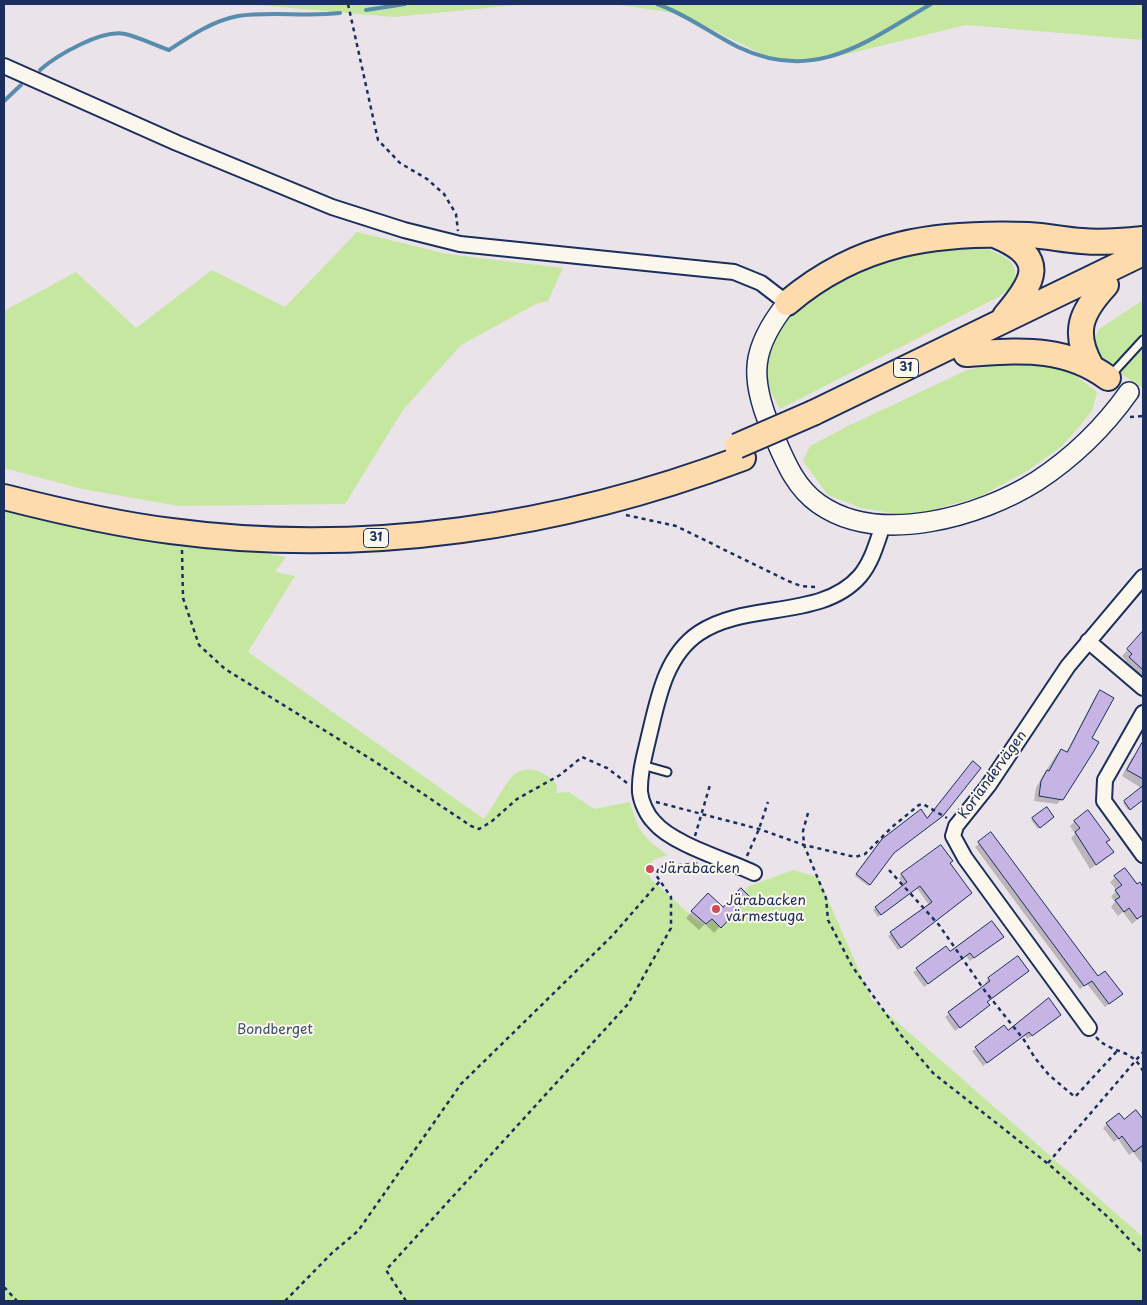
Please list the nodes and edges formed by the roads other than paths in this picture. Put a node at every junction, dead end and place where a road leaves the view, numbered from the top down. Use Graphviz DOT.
graph roads {
  1 [pos="4,66"];
  2 [pos="998,236"];
  3 [pos="1143,239"];
  4 [pos="1143,253"];
  5 [pos="1143,267"];
  6 [pos="1106,285"];
  7 [pos="787,303"];
  8 [pos="999,323"];
  9 [pos="1143,340"];
  10 [pos="966,354"];
  11 [pos="1100,372"];
  12 [pos="1136,396"];
  13 [pos="815,419"];
  14 [pos="740,452"];
  15 [pos="4,483"];
  16 [pos="4,497"];
  17 [pos="882,525"];
  18 [pos="1143,577"];
  19 [pos="1088,641"];
  20 [pos="1143,688"];
  21 [pos="1143,713"];
  22 [pos="642,765"];
  23 [pos="667,772"];
  24 [pos="1143,855"];
  25 [pos="754,873"];
  26 [pos="1089,1028"];
  1 -- 7 [label="street"];
  2 -- 3 [label="highway"];
  2 -- 7 [label="highway"];
  2 -- 8 [label="highway"];
  4 -- 8 [label="highway, 31"];
  5 -- 6 [label="highway, 31"];
  6 -- 10 [label="highway, 31"];
  6 -- 11 [label="highway"];
  7 -- 17 [label="street"];
  8 -- 13 [label="highway, 31"];
  9 -- 11 [label="lane"];
  10 -- 11 [label="highway"];
  10 -- 13 [label="highway, 31"];
  11 -- 12 [label="street"];
  12 -- 17 [label="street"];
  13 -- 14 [label="highway, 31, bridge"];
  14 -- 15 [label="highway, 31"];
  14 -- 16 [label="highway, 31"];
  17 -- 22 [label="street"];
  18 -- 19 [label="street, Koriandervägen"];
  19 -- 20 [label="street"];
  19 -- 26 [label="street, Koriandervägen"];
  21 -- 24 [label="street"];
  22 -- 23 [label="lane"];
  22 -- 25 [label="street"];
}
